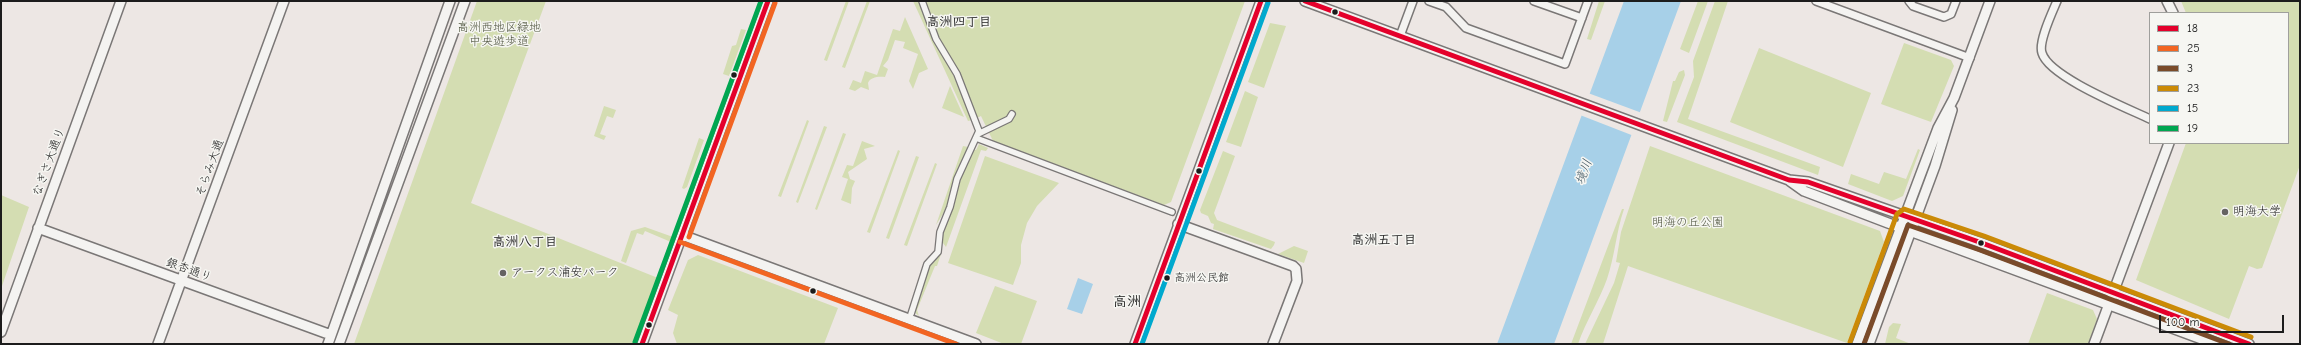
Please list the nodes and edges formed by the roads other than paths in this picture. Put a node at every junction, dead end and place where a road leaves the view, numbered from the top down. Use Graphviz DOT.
graph roads {
  1 [pos="120,1"];
  2 [pos="284,1"];
  3 [pos="450,1"];
  4 [pos="464,1"];
  5 [pos="768,1"];
  6 [pos="922,1"];
  7 [pos="1261,1"];
  8 [pos="1305,1"];
  9 [pos="1413,1"];
  10 [pos="1429,1"];
  11 [pos="1534,1"];
  12 [pos="1588,1"];
  13 [pos="1816,1"];
  14 [pos="1909,1"];
  15 [pos="1956,1"];
  16 [pos="1990,1"];
  17 [pos="2057,1"];
  18 [pos="2167,1"];
  19 [pos="1447,4"];
  20 [pos="2172,12"];
  21 [pos="1582,18"];
  22 [pos="1400,36"];
  23 [pos="1970,58"];
  24 [pos="1954,98"];
  25 [pos="1012,114"];
  26 [pos="2149,119"];
  27 [pos="977,136"];
  28 [pos="2169,144"];
  29 [pos="1789,180"];
  30 [pos="1172,212"];
  31 [pos="1904,216"];
  32 [pos="1915,220"];
  33 [pos="1178,224"];
  34 [pos="38,228"];
  35 [pos="1900,228"];
  36 [pos="1911,232"];
  37 [pos="682,235"];
  38 [pos="181,280"];
  39 [pos="2113,294"];
  40 [pos="2109,304"];
  41 [pos="911,314"];
  42 [pos="1,332"];
  43 [pos="329,340"];
  44 [pos="158,344"];
  45 [pos="339,344"];
  46 [pos="642,344"];
  47 [pos="976,344"];
  48 [pos="1135,344"];
  49 [pos="1273,344"];
  50 [pos="1857,344"];
  51 [pos="1869,344"];
  52 [pos="2094,344"];
  53 [pos="2216,344"];
  54 [pos="2249,344"];
  1 -- 34 [label="street, なぎさ大通り"];
  2 -- 38 [label="street, そらみ大通"];
  3 -- 43 [label="street"];
  4 -- 45 [label="street"];
  5 -- 37 [label="street"];
  6 -- 27 [label="street"];
  7 -- 33 [label="street"];
  8 -- 22 [label="street"];
  9 -- 22 [label="street"];
  10 -- 19 [label="street"];
  11 -- 21 [label="street"];
  12 -- 21 [label="street"];
  13 -- 23 [label="street"];
  14 -- 15 [label="street"];
  16 -- 23 [label="street"];
  17 -- 26 [label="street"];
  18 -- 20 [label="street"];
  19 -- 21 [label="street"];
  22 -- 29 [label="street"];
  23 -- 24 [label="street"];
  24 -- 31 [label="street"];
  24 -- 32 [label="street"];
  25 -- 27 [label="street"];
  27 -- 30 [label="street"];
  27 -- 41 [label="street"];
  28 -- 39 [label="street"];
  29 -- 31 [label="street"];
  29 -- 35 [label="street"];
  31 -- 32 [label="street"];
  31 -- 35 [label="street"];
  32 -- 36 [label="street"];
  32 -- 39 [label="street"];
  33 -- 48 [label="street"];
  33 -- 49 [label="street"];
  34 -- 38 [label="street, 銀杏通り"];
  34 -- 42 [label="street, なぎさ大通り"];
  35 -- 36 [label="street"];
  35 -- 50 [label="street"];
  36 -- 40 [label="street"];
  36 -- 51 [label="street"];
  37 -- 46 [label="street"];
  37 -- 47 [label="street"];
  38 -- 43 [label="street, 銀杏通り"];
  38 -- 44 [label="street, そらみ大通"];
  39 -- 40 [label="street"];
  39 -- 54 [label="street"];
  40 -- 52 [label="street"];
  40 -- 53 [label="street"];
}
